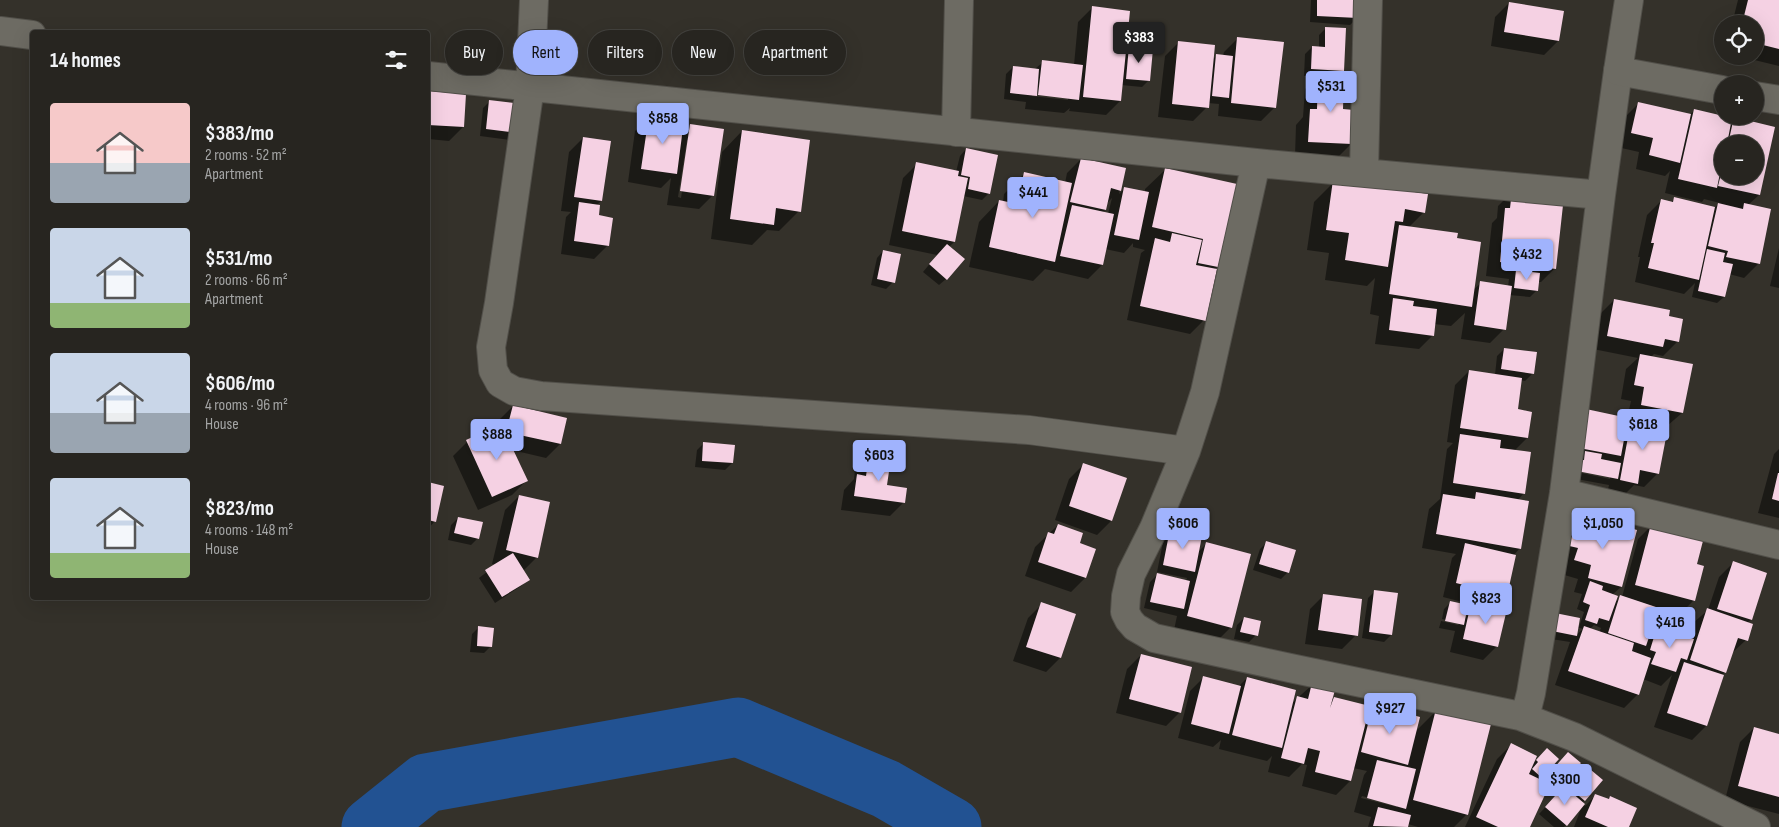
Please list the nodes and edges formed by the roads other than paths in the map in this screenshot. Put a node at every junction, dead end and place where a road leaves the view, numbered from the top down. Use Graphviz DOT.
graph roads {
  1 [pos="534,0"];
  2 [pos="960,0"];
  3 [pos="1368,0"];
  4 [pos="1629,0"];
  5 [pos="0,31"];
  6 [pos="30,35"];
  7 [pos="1618,71"];
  8 [pos="430,76"];
  9 [pos="530,87"];
  10 [pos="1714,89"];
  11 [pos="1764,98"];
  12 [pos="1779,100"];
  13 [pos="956,132"];
  14 [pos="1256,163"];
  15 [pos="1364,172"];
  16 [pos="1600,195"];
  17 [pos="1186,451"];
  18 [pos="1564,493"];
  19 [pos="1779,545"];
  20 [pos="1520,716"];
  21 [pos="1756,827"];
  1 -- 9 [label="street"];
  2 -- 13 [label="street"];
  3 -- 15 [label="street"];
  4 -- 7 [label="street"];
  5 -- 6 [label="street"];
  7 -- 10 [label="street"];
  7 -- 16 [label="street"];
  8 -- 9 [label="street"];
  9 -- 13 [label="street"];
  9 -- 17 [label="street"];
  11 -- 12 [label="street"];
  13 -- 14 [label="street"];
  14 -- 15 [label="street"];
  14 -- 17 [label="street"];
  15 -- 16 [label="street"];
  16 -- 18 [label="street"];
  17 -- 20 [label="street"];
  18 -- 19 [label="street"];
  18 -- 20 [label="street"];
  20 -- 21 [label="street"];
}
